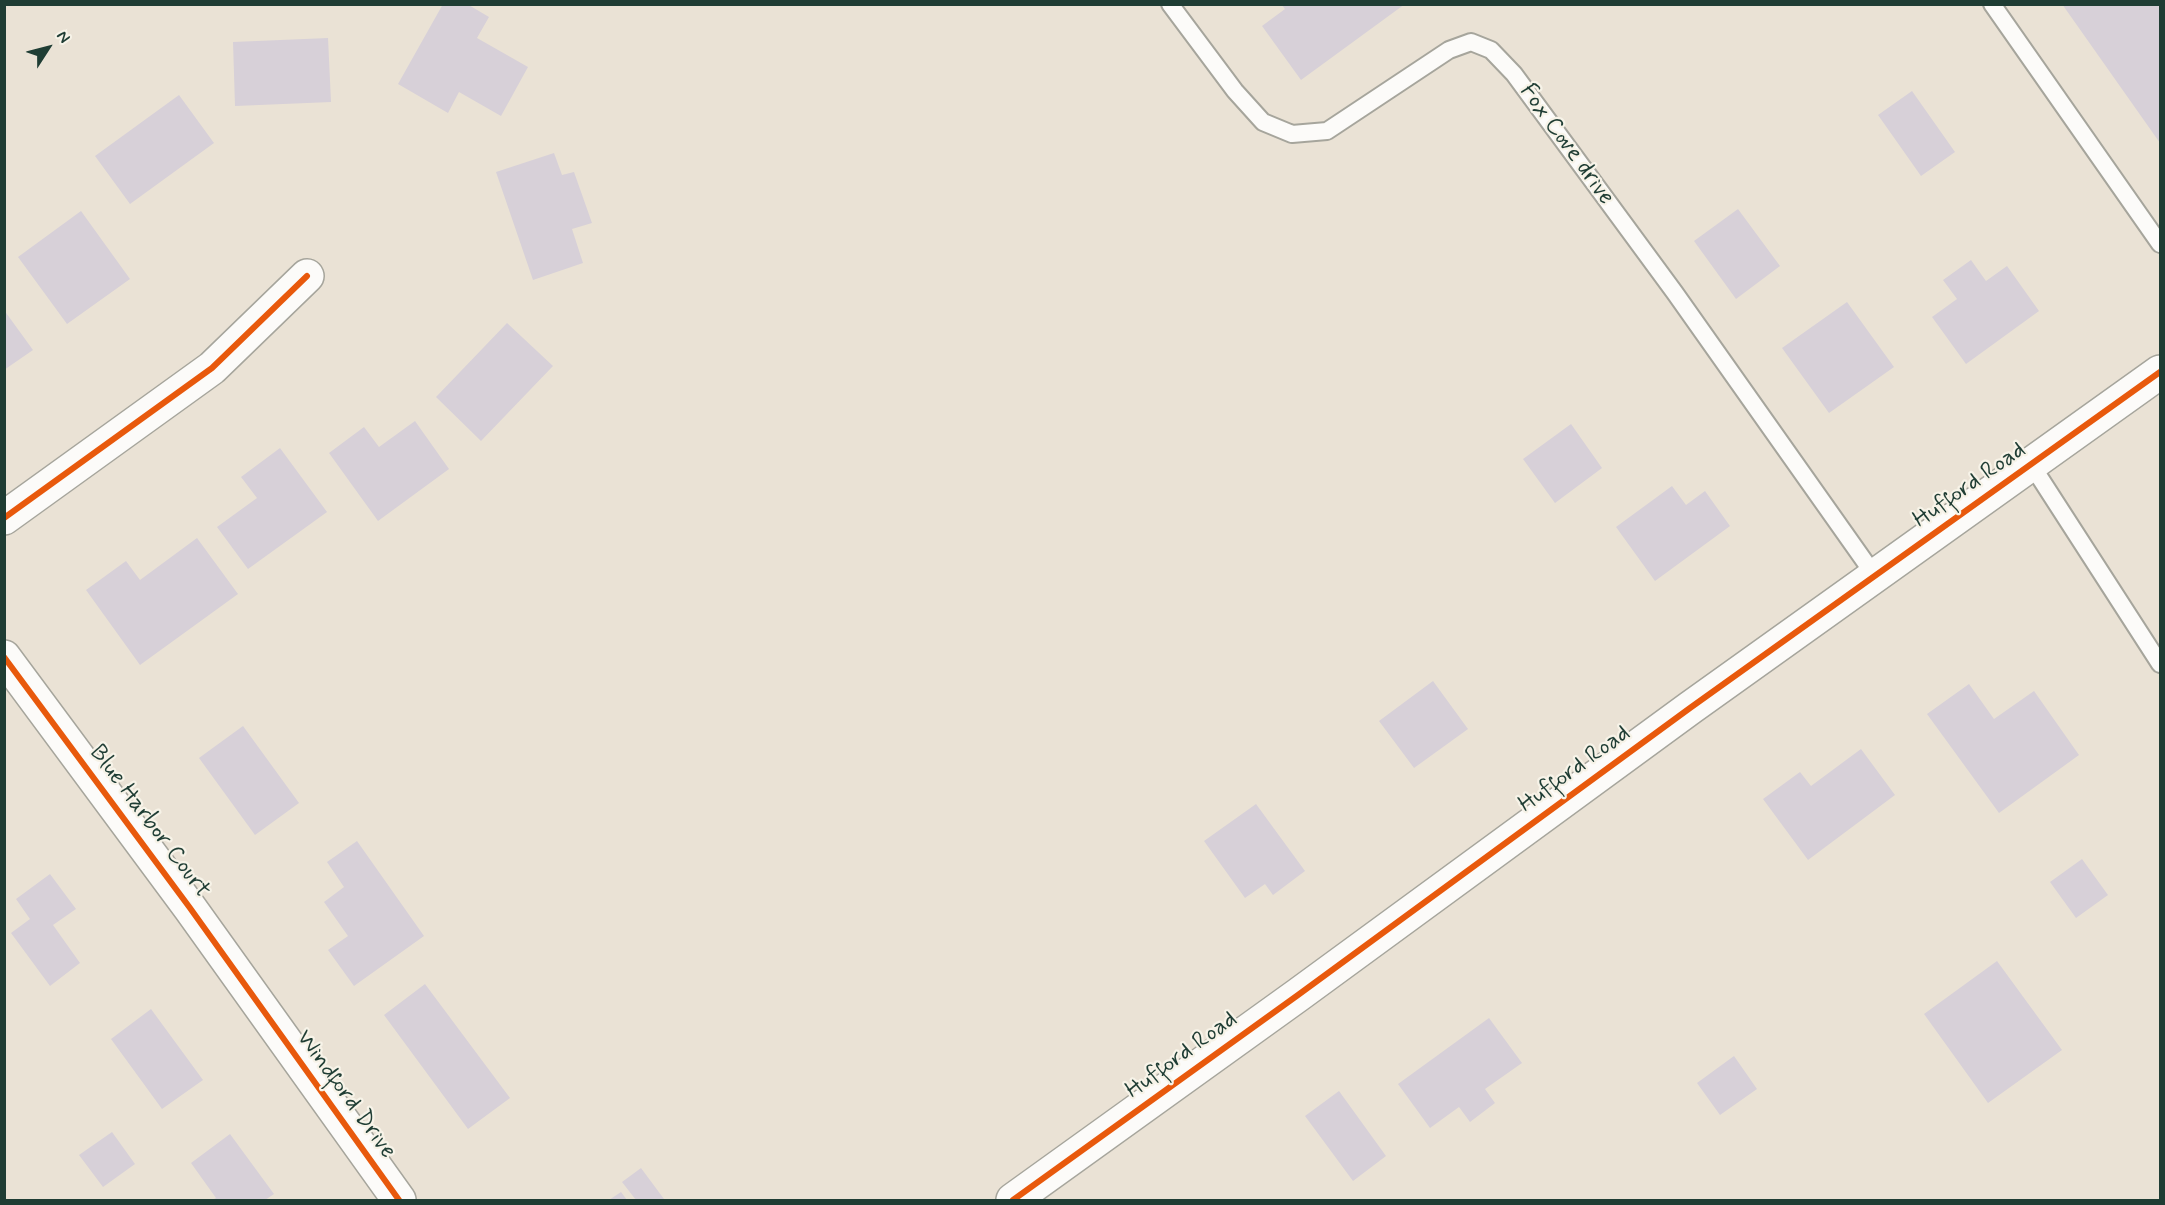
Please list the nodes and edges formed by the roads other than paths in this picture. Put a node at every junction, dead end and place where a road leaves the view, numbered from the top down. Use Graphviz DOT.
graph roads {
  1 [pos="1170,4"];
  2 [pos="1992,4"];
  3 [pos="2160,244"];
  4 [pos="307,276"];
  5 [pos="2160,372"];
  6 [pos="2031,464"];
  7 [pos="4,518"];
  8 [pos="1875,576"];
  9 [pos="4,657"];
  10 [pos="2160,663"];
  11 [pos="262,1010"];
  12 [pos="399,1200"];
  13 [pos="1013,1200"];
  1 -- 8 [label="lane, Fox Cove drive"];
  2 -- 3 [label="lane"];
  4 -- 7 [label="street"];
  5 -- 6 [label="street, Hufford Road"];
  6 -- 8 [label="street, Hufford Road"];
  6 -- 10 [label="lane"];
  8 -- 13 [label="street, Hufford Road"];
  9 -- 11 [label="street, Blue Harbor Court"];
  11 -- 12 [label="street, Windford Drive"];
}
